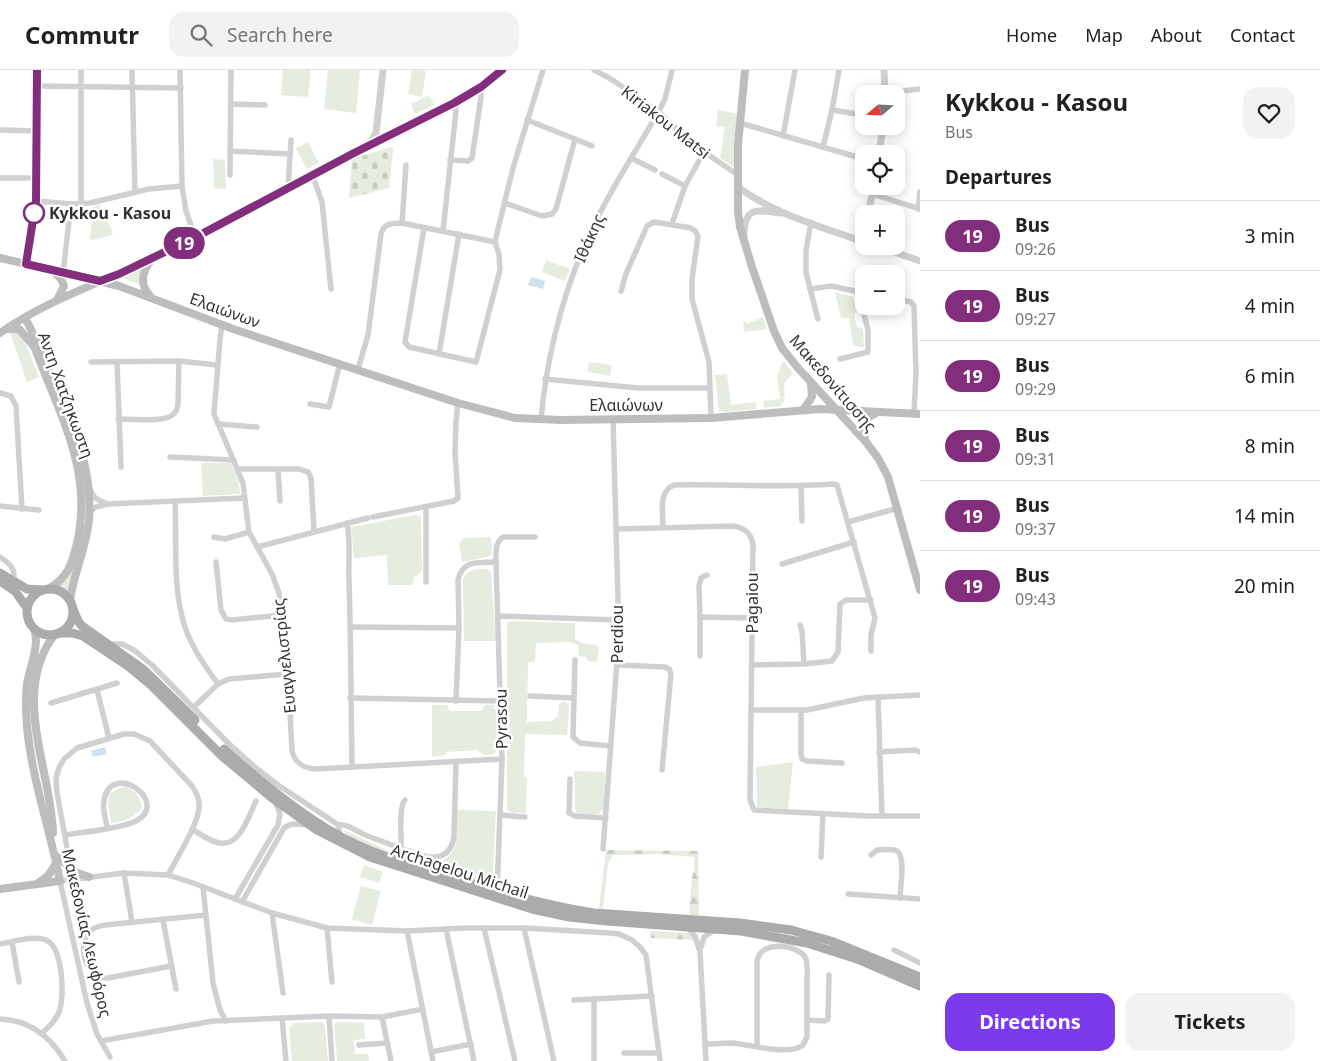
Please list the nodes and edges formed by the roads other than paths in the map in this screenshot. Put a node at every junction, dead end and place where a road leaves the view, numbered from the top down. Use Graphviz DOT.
graph roads {
  1 [pos="37,70"];
  2 [pos="81,70"];
  3 [pos="132,70"];
  4 [pos="180,70"];
  5 [pos="231,70"];
  6 [pos="383,70"];
  7 [pos="502,70"];
  8 [pos="543,70"];
  9 [pos="594,70"];
  10 [pos="672,70"];
  11 [pos="745,70"];
  12 [pos="795,70"];
  13 [pos="839,70"];
  14 [pos="884,70"];
  15 [pos="885,85"];
  16 [pos="38,86"];
  17 [pos="80,87"];
  18 [pos="481,87"];
  19 [pos="131,88"];
  20 [pos="181,88"];
  21 [pos="920,89"];
  22 [pos="905,91"];
  23 [pos="454,103"];
  24 [pos="231,104"];
  25 [pos="265,105"];
  26 [pos="832,110"];
  27 [pos="658,112"];
  28 [pos="855,114"];
  29 [pos="527,120"];
  30 [pos="378,121"];
  31 [pos="740,123"];
  32 [pos="0,130"];
  33 [pos="38,131"];
  34 [pos="396,131"];
  35 [pos="783,136"];
  36 [pos="575,139"];
  37 [pos="291,140"];
  38 [pos="592,146"];
  39 [pos="366,147"];
  40 [pos="823,147"];
  41 [pos="230,151"];
  42 [pos="704,152"];
  43 [pos="290,154"];
  44 [pos="855,156"];
  45 [pos="631,158"];
  46 [pos="450,160"];
  47 [pos="406,165"];
  48 [pos="655,170"];
  49 [pos="230,174"];
  50 [pos="312,174"];
  51 [pos="662,174"];
  52 [pos="738,176"];
  53 [pos="0,178"];
  54 [pos="37,178"];
  55 [pos="182,186"];
  56 [pos="685,186"];
  57 [pos="738,187"];
  58 [pos="288,188"];
  59 [pos="135,192"];
  60 [pos="920,192"];
  61 [pos="885,195"];
  62 [pos="36,201"];
  63 [pos="504,203"];
  64 [pos="71,204"];
  65 [pos="81,204"];
  66 [pos="919,209"];
  67 [pos="793,216"];
  68 [pos="811,222"];
  69 [pos="402,224"];
  70 [pos="672,224"];
  71 [pos="424,228"];
  72 [pos="443,231"];
  73 [pos="460,234"];
  74 [pos="196,237"];
  75 [pos="855,238"];
  76 [pos="744,241"];
  77 [pos="496,242"];
  78 [pos="903,255"];
  79 [pos="0,258"];
  80 [pos="152,258"];
  81 [pos="920,261"];
  82 [pos="26,264"];
  83 [pos="54,271"];
  84 [pos="63,273"];
  85 [pos="100,281"];
  86 [pos="331,289"];
  87 [pos="810,289"];
  88 [pos="621,291"];
  89 [pos="855,291"];
  90 [pos="151,297"];
  91 [pos="57,300"];
  92 [pos="905,301"];
  93 [pos="44,307"];
  94 [pos="865,315"];
  95 [pos="23,318"];
  96 [pos="818,318"];
  97 [pos="222,325"];
  98 [pos="2,332"];
  99 [pos="35,343"];
  100 [pos="438,354"];
  101 [pos="840,358"];
  102 [pos="179,361"];
  103 [pos="91,362"];
  104 [pos="117,362"];
  105 [pos="340,363"];
  106 [pos="217,366"];
  107 [pos="358,369"];
  108 [pos="918,373"];
  109 [pos="545,379"];
  110 [pos="810,381"];
  111 [pos="710,388"];
  112 [pos="0,393"];
  113 [pos="458,403"];
  114 [pos="310,404"];
  115 [pos="836,409"];
  116 [pos="803,410"];
  117 [pos="879,411"];
  118 [pos="917,414"];
  119 [pos="711,418"];
  120 [pos="118,419"];
  121 [pos="541,419"];
  122 [pos="613,419"];
  123 [pos="218,424"];
  124 [pos="257,427"];
  125 [pos="866,442"];
  126 [pos="170,457"];
  127 [pos="234,460"];
  128 [pos="121,467"];
  129 [pos="238,469"];
  130 [pos="278,470"];
  131 [pos="801,486"];
  132 [pos="90,487"];
  133 [pos="244,498"];
  134 [pos="176,501"];
  135 [pos="280,501"];
  136 [pos="108,504"];
  137 [pos="0,506"];
  138 [pos="426,507"];
  139 [pos="22,508"];
  140 [pos="898,508"];
  141 [pos="39,510"];
  142 [pos="90,513"];
  143 [pos="802,521"];
  144 [pos="848,522"];
  145 [pos="347,523"];
  146 [pos="663,527"];
  147 [pos="617,529"];
  148 [pos="314,531"];
  149 [pos="249,532"];
  150 [pos="535,536"];
  151 [pos="214,538"];
  152 [pos="854,542"];
  153 [pos="257,547"];
  154 [pos="0,557"];
  155 [pos="216,562"];
  156 [pos="496,562"];
  157 [pos="782,564"];
  158 [pos="0,573"];
  159 [pos="707,575"];
  160 [pos="0,581"];
  161 [pos="13,581"];
  162 [pos="426,582"];
  163 [pos="45,589"];
  164 [pos="920,590"];
  165 [pos="870,600"];
  166 [pos="71,605"];
  167 [pos="28,608"];
  168 [pos="282,615"];
  169 [pos="498,616"];
  170 [pos="700,617"];
  171 [pos="751,618"];
  172 [pos="618,620"];
  173 [pos="800,625"];
  174 [pos="351,627"];
  175 [pos="34,628"];
  176 [pos="459,628"];
  177 [pos="57,633"];
  178 [pos="109,644"];
  179 [pos="871,651"];
  180 [pos="700,656"];
  181 [pos="576,660"];
  182 [pos="804,664"];
  183 [pos="618,665"];
  184 [pos="753,665"];
  185 [pos="288,674"];
  186 [pos="117,683"];
  187 [pos="218,684"];
  188 [pos="96,690"];
  189 [pos="920,695"];
  190 [pos="530,696"];
  191 [pos="878,697"];
  192 [pos="350,698"];
  193 [pos="573,698"];
  194 [pos="456,701"];
  195 [pos="501,701"];
  196 [pos="50,703"];
  197 [pos="194,707"];
  198 [pos="752,710"];
  199 [pos="801,710"];
  200 [pos="109,738"];
  201 [pos="610,746"];
  202 [pos="880,752"];
  203 [pos="920,752"];
  204 [pos="502,759"];
  205 [pos="456,761"];
  206 [pos="842,763"];
  207 [pos="352,767"];
  208 [pos="662,770"];
  209 [pos="570,779"];
  210 [pos="271,797"];
  211 [pos="405,800"];
  212 [pos="256,801"];
  213 [pos="823,814"];
  214 [pos="500,815"];
  215 [pos="882,816"];
  216 [pos="919,816"];
  217 [pos="525,817"];
  218 [pos="606,818"];
  219 [pos="338,825"];
  220 [pos="311,826"];
  221 [pos="107,828"];
  222 [pos="192,830"];
  223 [pos="65,835"];
  224 [pos="340,836"];
  225 [pos="52,842"];
  226 [pos="401,848"];
  227 [pos="603,849"];
  228 [pos="68,853"];
  229 [pos="871,855"];
  230 [pos="821,857"];
  231 [pos="56,858"];
  232 [pos="124,873"];
  233 [pos="168,875"];
  234 [pos="89,877"];
  235 [pos="60,881"];
  236 [pos="36,884"];
  237 [pos="203,887"];
  238 [pos="249,889"];
  239 [pos="0,890"];
  240 [pos="848,894"];
  241 [pos="497,895"];
  242 [pos="900,898"];
  243 [pos="235,899"];
  244 [pos="920,899"];
  245 [pos="242,902"];
  246 [pos="257,907"];
  247 [pos="272,913"];
  248 [pos="206,915"];
  249 [pos="163,920"];
  250 [pos="132,922"];
  251 [pos="686,927"];
  252 [pos="327,928"];
  253 [pos="484,928"];
  254 [pos="524,928"];
  255 [pos="446,929"];
  256 [pos="716,929"];
  257 [pos="407,931"];
  258 [pos="12,942"];
  259 [pos="0,944"];
  260 [pos="894,950"];
  261 [pos="700,952"];
  262 [pos="920,963"];
  263 [pos="171,966"];
  264 [pos="829,975"];
  265 [pos="920,977"];
  266 [pos="19,982"];
  267 [pos="332,982"];
  268 [pos="920,986"];
  269 [pos="176,989"];
  270 [pos="283,993"];
  271 [pos="652,996"];
  272 [pos="594,999"];
  273 [pos="574,1000"];
  274 [pos="423,1009"];
  275 [pos="329,1016"];
  276 [pos="382,1017"];
  277 [pos="282,1018"];
  278 [pos="0,1019"];
  279 [pos="226,1020"];
  280 [pos="807,1020"];
  281 [pos="42,1033"];
  282 [pos="101,1041"];
  283 [pos="387,1043"];
  284 [pos="470,1044"];
  285 [pos="706,1044"];
  286 [pos="358,1046"];
  287 [pos="757,1047"];
  288 [pos="431,1052"];
  289 [pos="624,1053"];
  290 [pos="659,1053"];
  291 [pos="110,1057"];
  292 [pos="65,1061"];
  293 [pos="286,1061"];
  294 [pos="332,1061"];
  295 [pos="391,1061"];
  296 [pos="433,1061"];
  297 [pos="474,1061"];
  298 [pos="515,1061"];
  299 [pos="554,1061"];
  300 [pos="594,1061"];
  301 [pos="660,1061"];
  302 [pos="706,1061"];
  1 -- 16 [label="street"];
  2 -- 17 [label="street"];
  3 -- 19 [label="street"];
  4 -- 20 [label="street"];
  5 -- 24 [label="street"];
  6 -- 30 [label="street"];
  7 -- 18 [label="main road"];
  8 -- 29 [label="street"];
  9 -- 27 [label="street, Kiriakou Matsi"];
  10 -- 27 [label="street, Ιθάκης"];
  11 -- 31 [label="main road, Μακεδονίτισσης"];
  12 -- 35 [label="street"];
  13 -- 26 [label="street"];
  14 -- 15 [label="street"];
  16 -- 17 [label="street"];
  16 -- 33 [label="street"];
  17 -- 19 [label="street"];
  17 -- 65 [label="street"];
  18 -- 23 [label="main road"];
  18 -- 46 [label="street"];
  19 -- 20 [label="street"];
  19 -- 59 [label="street"];
  20 -- 55 [label="street"];
  21 -- 22 [label="street"];
  23 -- 34 [label="main road"];
  23 -- 46 [label="street"];
  24 -- 25 [label="street"];
  24 -- 41 [label="street"];
  26 -- 28 [label="street"];
  26 -- 40 [label="street"];
  27 -- 42 [label="street, Kiriakou Matsi"];
  27 -- 45 [label="street, Ιθάκης"];
  29 -- 36 [label="street"];
  29 -- 63 [label="street"];
  30 -- 34 [label="street"];
  30 -- 39 [label="street"];
  31 -- 35 [label="street"];
  31 -- 52 [label="main road, Μακεδονίτισσης"];
  32 -- 33 [label="street"];
  33 -- 54 [label="street"];
  34 -- 39 [label="main road"];
  35 -- 40 [label="street"];
  36 -- 38 [label="street"];
  36 -- 63 [label="street"];
  37 -- 43 [label="street"];
  39 -- 50 [label="main road"];
  40 -- 44 [label="street"];
  41 -- 43 [label="street"];
  41 -- 49 [label="street"];
  42 -- 52 [label="street, Kiriakou Matsi"];
  42 -- 56 [label="street"];
  43 -- 58 [label="street"];
  45 -- 48 [label="street"];
  45 -- 109 [label="street, Ιθάκης"];
  46 -- 72 [label="street"];
  47 -- 69 [label="street"];
  50 -- 58 [label="main road"];
  50 -- 86 [label="street"];
  51 -- 56 [label="street"];
  52 -- 57 [label="main road, Μακεδονίτισσης"];
  53 -- 54 [label="street"];
  54 -- 62 [label="street"];
  55 -- 59 [label="street"];
  55 -- 74 [label="street"];
  56 -- 70 [label="street"];
  57 -- 67 [label="street"];
  57 -- 76 [label="main road, Μακεδονίτισσης"];
  58 -- 74 [label="main road"];
  59 -- 65 [label="street"];
  60 -- 66 [label="street"];
  61 -- 66 [label="street"];
  62 -- 64 [label="street"];
  62 -- 82 [label="street"];
  63 -- 77 [label="street"];
  64 -- 65 [label="street"];
  64 -- 84 [label="street"];
  67 -- 68 [label="street"];
  67 -- 76 [label="street"];
  68 -- 75 [label="street"];
  68 -- 87 [label="street"];
  69 -- 71 [label="street"];
  69 -- 107 [label="street"];
  70 -- 88 [label="street"];
  70 -- 111 [label="street"];
  71 -- 72 [label="street"];
  71 -- 100 [label="street"];
  72 -- 73 [label="street"];
  73 -- 77 [label="street"];
  73 -- 100 [label="street"];
  74 -- 80 [label="main road"];
  76 -- 110 [label="main road, Μακεδονίτισσης"];
  77 -- 100 [label="street"];
  78 -- 81 [label="street"];
  79 -- 82 [label="main road, Ελαιώνων"];
  80 -- 85 [label="main road"];
  80 -- 90 [label="main road"];
  82 -- 83 [label="main road, Ελαιώνων"];
  83 -- 84 [label="main road, Ελαιώνων"];
  83 -- 91 [label="main road"];
  84 -- 85 [label="main road, Ελαιώνων"];
  85 -- 90 [label="main road, Ελαιώνων"];
  85 -- 91 [label="main road"];
  87 -- 89 [label="street"];
  87 -- 96 [label="street"];
  90 -- 97 [label="main road, Ελαιώνων"];
  91 -- 93 [label="main road"];
  92 -- 108 [label="street"];
  93 -- 95 [label="main road"];
  93 -- 99 [label="main road"];
  94 -- 101 [label="street"];
  95 -- 98 [label="main road"];
  95 -- 99 [label="main road, Αντη Χατζηκωστη"];
  97 -- 105 [label="main road, Ελαιώνων"];
  97 -- 106 [label="street, Ευαγγελιστρίας"];
  98 -- 99 [label="main road"];
  99 -- 132 [label="main road, Αντη Χατζηκωστη"];
  99 -- 163 [label="main road, Αντη Χατζηκωστη"];
  102 -- 104 [label="street"];
  102 -- 106 [label="street"];
  102 -- 120 [label="street"];
  103 -- 104 [label="street"];
  104 -- 120 [label="street"];
  105 -- 107 [label="main road, Ελαιώνων"];
  105 -- 114 [label="street"];
  106 -- 123 [label="street, Ευαγγελιστρίας"];
  107 -- 113 [label="main road, Ελαιώνων"];
  108 -- 118 [label="street"];
  109 -- 111 [label="street"];
  109 -- 121 [label="street, Ιθάκης"];
  110 -- 115 [label="main road, Μακεδονίτισσης"];
  110 -- 116 [label="main road"];
  111 -- 119 [label="street"];
  112 -- 139 [label="street"];
  113 -- 121 [label="main road, Ελαιώνων"];
  113 -- 138 [label="street"];
  115 -- 116 [label="main road, Ελαιώνων"];
  115 -- 117 [label="main road, Ελαιώνων"];
  115 -- 125 [label="main road, Μακεδονίτισσης"];
  116 -- 119 [label="main road, Ελαιώνων"];
  117 -- 118 [label="main road, Ελαιώνων"];
  117 -- 125 [label="main road"];
  119 -- 122 [label="main road, Ελαιώνων"];
  120 -- 128 [label="street"];
  121 -- 122 [label="main road, Ελαιώνων"];
  122 -- 147 [label="street, Perdiou"];
  123 -- 124 [label="street"];
  123 -- 127 [label="street, Ευαγγελιστρίας"];
  125 -- 140 [label="main road, Μακεδονίτισσης"];
  126 -- 127 [label="street"];
  127 -- 129 [label="street, Ευαγγελιστρίας"];
  129 -- 130 [label="street"];
  129 -- 133 [label="street, Ευαγγελιστρίας"];
  130 -- 135 [label="street"];
  130 -- 148 [label="street"];
  131 -- 143 [label="street"];
  131 -- 144 [label="street"];
  131 -- 146 [label="street"];
  132 -- 136 [label="street"];
  132 -- 142 [label="main road, Αντη Χατζηκωστη"];
  133 -- 134 [label="street"];
  133 -- 149 [label="street, Ευαγγελιστρίας"];
  134 -- 136 [label="street"];
  134 -- 187 [label="street"];
  136 -- 142 [label="street"];
  137 -- 139 [label="street"];
  138 -- 145 [label="street"];
  138 -- 162 [label="street"];
  139 -- 141 [label="street"];
  140 -- 144 [label="street"];
  140 -- 164 [label="main road, Μακεδονίτισσης"];
  142 -- 166 [label="main road, Αντη Χατζηκωστη"];
  144 -- 152 [label="street"];
  145 -- 148 [label="street"];
  145 -- 174 [label="street"];
  146 -- 147 [label="street, Pagaiou"];
  146 -- 171 [label="street, Pagaiou"];
  147 -- 172 [label="street, Perdiou"];
  148 -- 153 [label="street"];
  149 -- 151 [label="street"];
  149 -- 153 [label="street, Ευαγγελιστρίας"];
  150 -- 156 [label="street, Pyrasou"];
  152 -- 157 [label="street"];
  152 -- 165 [label="street"];
  153 -- 168 [label="street, Ευαγγελιστρίας"];
  154 -- 161 [label="street"];
  155 -- 168 [label="street"];
  156 -- 169 [label="street, Pyrasou"];
  156 -- 176 [label="street"];
  158 -- 161 [label="main road"];
  159 -- 170 [label="street"];
  160 -- 167 [label="main road"];
  161 -- 163 [label="main road"];
  163 -- 166 [label="main road"];
  163 -- 167 [label="main road"];
  165 -- 179 [label="street"];
  165 -- 182 [label="street"];
  166 -- 177 [label="main road"];
  166 -- 178 [label="main road, Archagelou Michail"];
  167 -- 175 [label="main road"];
  168 -- 185 [label="street, Ευαγγελιστρίας"];
  169 -- 172 [label="street"];
  169 -- 195 [label="street, Pyrasou"];
  170 -- 171 [label="street"];
  170 -- 180 [label="street"];
  171 -- 184 [label="street, Pagaiou"];
  172 -- 183 [label="street, Perdiou"];
  173 -- 182 [label="street"];
  174 -- 176 [label="street"];
  174 -- 192 [label="street"];
  175 -- 177 [label="main road"];
  175 -- 225 [label="main road, Μακεδονίας Λεωφόρος"];
  176 -- 194 [label="street"];
  177 -- 210 [label="main road, Archagelou Michail"];
  177 -- 225 [label="main road, Μακεδονίας Λεωφόρος"];
  178 -- 197 [label="street"];
  178 -- 224 [label="main road, Archagelou Michail"];
  181 -- 193 [label="street"];
  182 -- 184 [label="street"];
  183 -- 201 [label="street, Perdiou"];
  183 -- 208 [label="street"];
  184 -- 198 [label="street, Pagaiou"];
  185 -- 187 [label="street"];
  185 -- 207 [label="street, Ευαγγελιστρίας"];
  186 -- 188 [label="street"];
  187 -- 197 [label="street"];
  188 -- 196 [label="street"];
  188 -- 200 [label="street"];
  189 -- 191 [label="street"];
  190 -- 193 [label="street"];
  191 -- 199 [label="street"];
  191 -- 202 [label="street"];
  192 -- 194 [label="street"];
  192 -- 207 [label="street"];
  193 -- 201 [label="street"];
  194 -- 195 [label="street"];
  195 -- 204 [label="street, Pyrasou"];
  197 -- 219 [label="street"];
  198 -- 199 [label="street"];
  198 -- 213 [label="street, Pagaiou"];
  199 -- 206 [label="street"];
  200 -- 222 [label="street"];
  200 -- 223 [label="street"];
  201 -- 218 [label="street, Perdiou"];
  202 -- 203 [label="street"];
  202 -- 215 [label="street"];
  204 -- 205 [label="street, Ευαγγελιστρίας"];
  204 -- 214 [label="street, Pyrasou"];
  205 -- 207 [label="street, Ευαγγελιστρίας"];
  205 -- 226 [label="street"];
  209 -- 218 [label="street"];
  210 -- 220 [label="main road, Archagelou Michail"];
  210 -- 243 [label="street"];
  211 -- 226 [label="street"];
  212 -- 222 [label="street"];
  213 -- 215 [label="street"];
  213 -- 230 [label="street"];
  214 -- 217 [label="street"];
  214 -- 241 [label="street, Pyrasou"];
  215 -- 216 [label="street"];
  218 -- 227 [label="street, Perdiou"];
  219 -- 224 [label="street"];
  219 -- 226 [label="street"];
  220 -- 238 [label="street"];
  220 -- 241 [label="main road, Archagelou Michail"];
  221 -- 221 [label="street"];
  221 -- 223 [label="street"];
  222 -- 233 [label="street"];
  223 -- 228 [label="street"];
  224 -- 241 [label="main road, Archagelou Michail"];
  225 -- 231 [label="main road, Μακεδονίας Λεωφόρος"];
  229 -- 242 [label="street"];
  231 -- 234 [label="main road"];
  231 -- 235 [label="main road, Μακεδονίας Λεωφόρος"];
  231 -- 236 [label="main road"];
  232 -- 233 [label="street"];
  232 -- 234 [label="street"];
  232 -- 250 [label="street"];
  233 -- 237 [label="street"];
  234 -- 235 [label="street"];
  235 -- 236 [label="main road"];
  235 -- 282 [label="street, Μακεδονίας Λεωφόρος"];
  236 -- 239 [label="main road"];
  237 -- 243 [label="street"];
  237 -- 248 [label="street"];
  238 -- 245 [label="street"];
  238 -- 246 [label="street"];
  240 -- 242 [label="street"];
  241 -- 251 [label="main road, Archagelou Michail"];
  241 -- 265 [label="main road, Archagelou Michail"];
  242 -- 244 [label="street"];
  243 -- 245 [label="street"];
  245 -- 246 [label="street"];
  246 -- 247 [label="street"];
  247 -- 252 [label="street"];
  247 -- 270 [label="street"];
  248 -- 249 [label="street"];
  248 -- 279 [label="street"];
  249 -- 250 [label="street"];
  249 -- 263 [label="street"];
  250 -- 263 [label="street"];
  251 -- 256 [label="main road, Archagelou Michail"];
  251 -- 261 [label="street"];
  252 -- 257 [label="street"];
  252 -- 267 [label="street"];
  253 -- 254 [label="street"];
  253 -- 255 [label="street"];
  253 -- 298 [label="street"];
  254 -- 271 [label="street"];
  254 -- 299 [label="street"];
  255 -- 257 [label="street"];
  255 -- 284 [label="street"];
  256 -- 261 [label="street"];
  256 -- 268 [label="main road, Archagelou Michail"];
  257 -- 274 [label="street"];
  258 -- 259 [label="street"];
  258 -- 266 [label="street"];
  258 -- 281 [label="street"];
  260 -- 262 [label="street"];
  261 -- 285 [label="street"];
  263 -- 269 [label="street"];
  264 -- 280 [label="street"];
  271 -- 272 [label="street"];
  271 -- 290 [label="street"];
  272 -- 273 [label="street"];
  272 -- 300 [label="street"];
  274 -- 276 [label="street"];
  274 -- 288 [label="street"];
  275 -- 276 [label="street"];
  275 -- 277 [label="street"];
  275 -- 294 [label="street"];
  276 -- 283 [label="street"];
  277 -- 279 [label="street"];
  277 -- 293 [label="street"];
  278 -- 281 [label="street"];
  279 -- 282 [label="street"];
  280 -- 287 [label="street"];
  280 -- 287 [label="street"];
  281 -- 292 [label="street"];
  282 -- 291 [label="street, Μακεδονίας Λεωφόρος"];
  283 -- 286 [label="street"];
  283 -- 295 [label="street"];
  284 -- 288 [label="street"];
  284 -- 297 [label="street"];
  285 -- 287 [label="street"];
  285 -- 302 [label="street"];
  288 -- 296 [label="street"];
  289 -- 290 [label="street"];
  290 -- 301 [label="street"];
}
